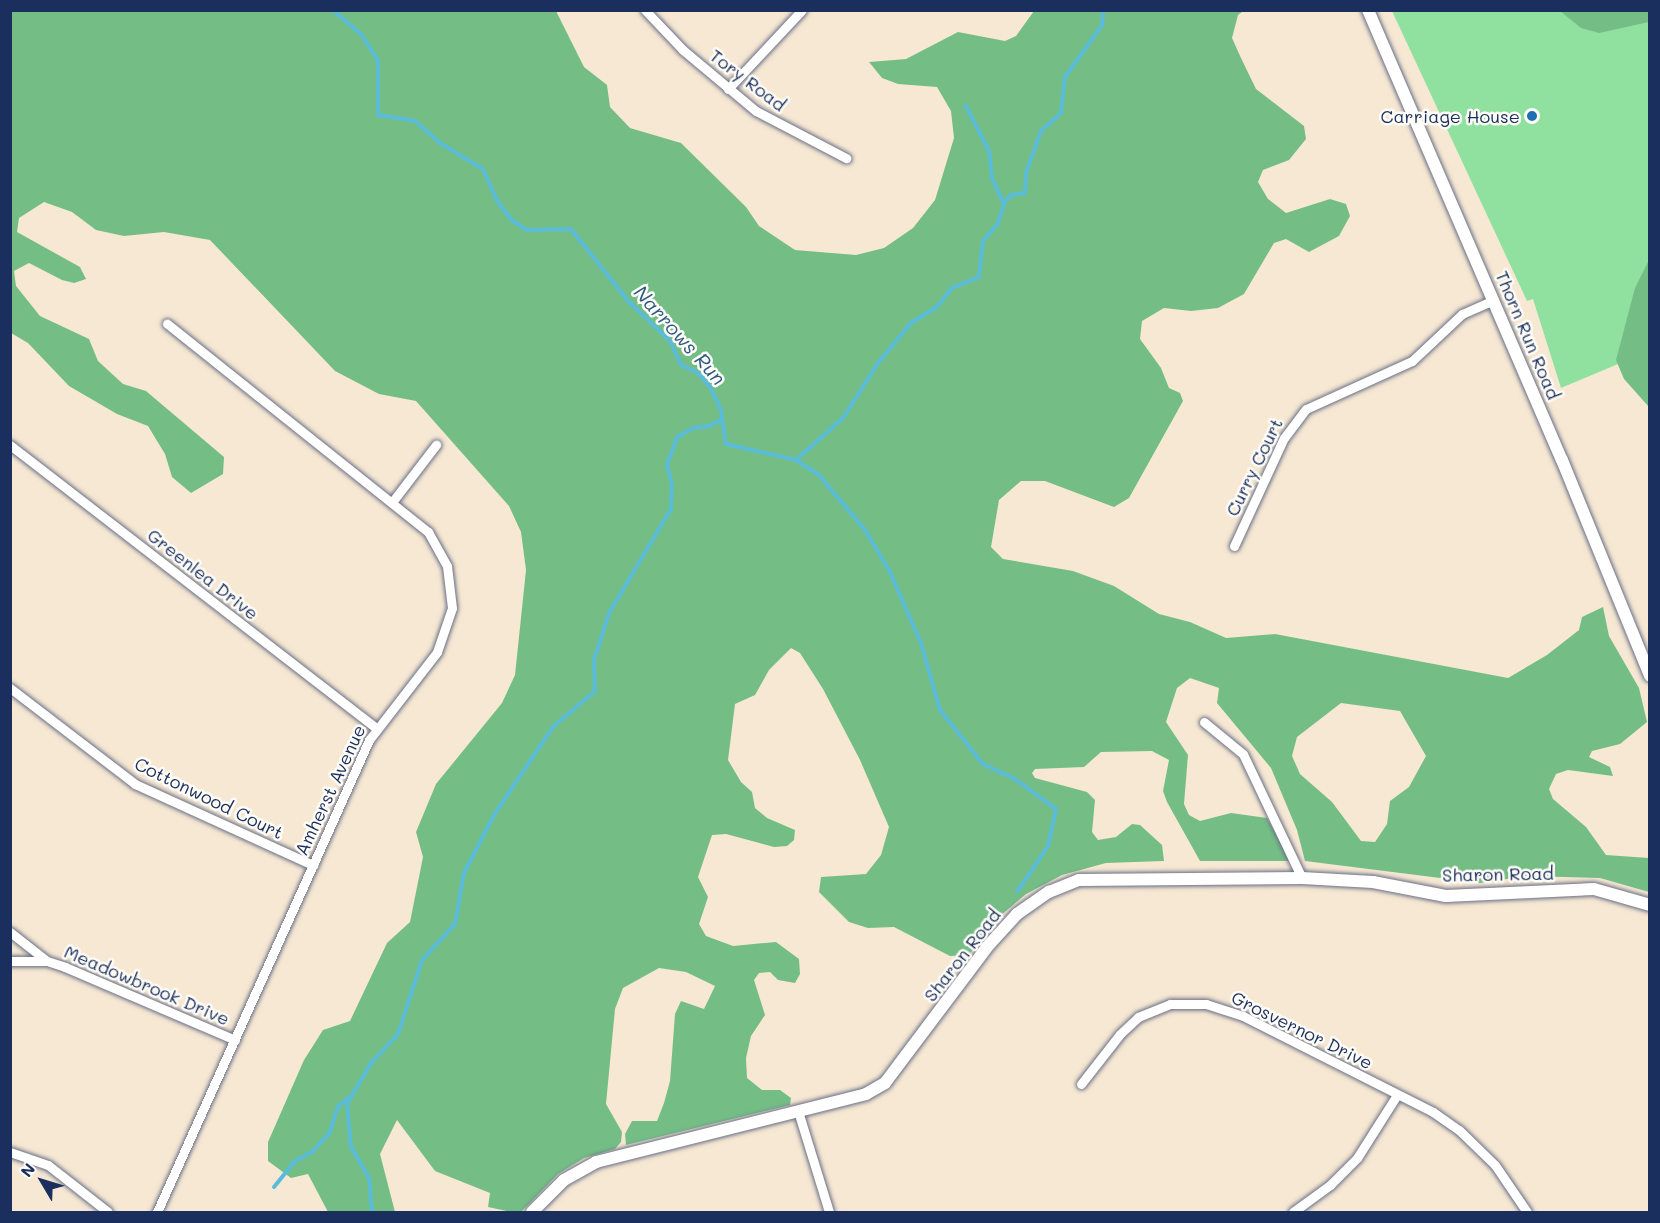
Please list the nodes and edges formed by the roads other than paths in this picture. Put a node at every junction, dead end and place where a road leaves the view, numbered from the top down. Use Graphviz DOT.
graph roads {
  1 [pos="645,10"];
  2 [pos="802,10"];
  3 [pos="1368,10"];
  4 [pos="728,88"];
  5 [pos="846,158"];
  6 [pos="1494,300"];
  7 [pos="167,324"];
  8 [pos="10,445"];
  9 [pos="436,445"];
  10 [pos="393,501"];
  11 [pos="1234,546"];
  12 [pos="1650,676"];
  13 [pos="10,688"];
  14 [pos="1204,722"];
  15 [pos="376,728"];
  16 [pos="313,865"];
  17 [pos="1302,878"];
  18 [pos="1650,905"];
  19 [pos="10,932"];
  20 [pos="10,961"];
  21 [pos="47,961"];
  22 [pos="235,1040"];
  23 [pos="1081,1084"];
  24 [pos="1397,1095"];
  25 [pos="798,1111"];
  26 [pos="10,1152"];
  27 [pos="108,1212"];
  28 [pos="157,1212"];
  29 [pos="532,1212"];
  30 [pos="829,1212"];
  31 [pos="1293,1212"];
  32 [pos="1527,1212"];
  1 -- 4 [label="street, Tory Road"];
  2 -- 4 [label="street"];
  3 -- 6 [label="street, Thorn Run Road"];
  4 -- 5 [label="street, Tory Road"];
  6 -- 11 [label="street, Curry Court"];
  6 -- 12 [label="street, Thorn Run Road"];
  7 -- 10 [label="street, Amherst Avenue"];
  8 -- 15 [label="street, Greenlea Drive"];
  9 -- 10 [label="street"];
  10 -- 15 [label="street, Amherst Avenue"];
  13 -- 16 [label="street, Cottonwood Court"];
  14 -- 17 [label="street"];
  15 -- 16 [label="street, Amherst Avenue"];
  16 -- 22 [label="street, Amherst Avenue"];
  17 -- 18 [label="street, Sharon Road"];
  17 -- 25 [label="street, Sharon Road"];
  19 -- 21 [label="street"];
  20 -- 21 [label="street, Meadowbrook Drive"];
  21 -- 22 [label="street, Meadowbrook Drive"];
  22 -- 28 [label="street, Amherst Avenue"];
  23 -- 24 [label="street, Grosvernor Drive"];
  24 -- 31 [label="street"];
  24 -- 32 [label="street, Grosvernor Drive"];
  25 -- 29 [label="street, Sharon Road"];
  25 -- 30 [label="street"];
  26 -- 27 [label="street"];
}
